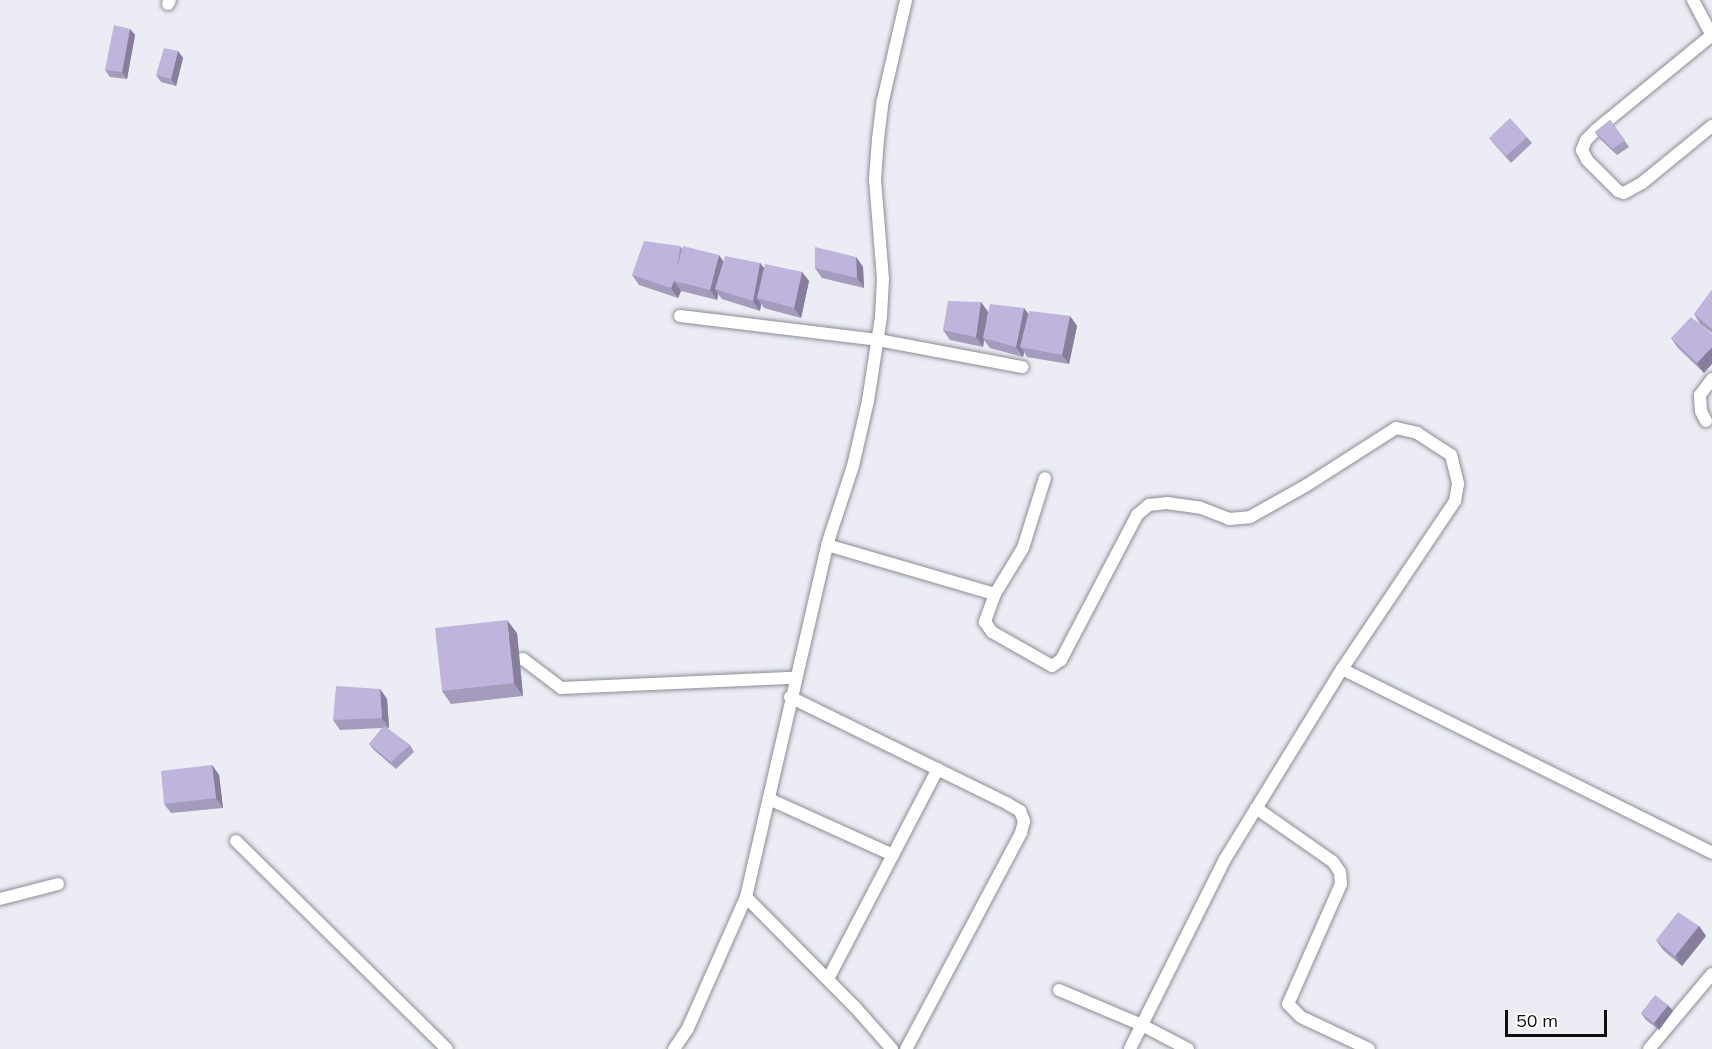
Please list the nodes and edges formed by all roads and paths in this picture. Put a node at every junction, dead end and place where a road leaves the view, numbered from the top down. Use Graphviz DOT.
graph roads {
  1 [pos="906,0"];
  2 [pos="1693,0"];
  3 [pos="1712,35"];
  4 [pos="1712,126"];
  5 [pos="680,316"];
  6 [pos="878,340"];
  7 [pos="1022,367"];
  8 [pos="1712,379"];
  9 [pos="1706,421"];
  10 [pos="1045,478"];
  11 [pos="827,545"];
  12 [pos="995,594"];
  13 [pos="523,659"];
  14 [pos="1342,669"];
  15 [pos="794,678"];
  16 [pos="790,697"];
  17 [pos="938,769"];
  18 [pos="769,799"];
  19 [pos="1256,808"];
  20 [pos="236,841"];
  21 [pos="1712,853"];
  22 [pos="893,855"];
  23 [pos="58,884"];
  24 [pos="746,897"];
  25 [pos="0,899"];
  26 [pos="1712,974"];
  27 [pos="828,980"];
  28 [pos="1059,990"];
  29 [pos="1142,1025"];
  30 [pos="447,1049"];
  31 [pos="674,1049"];
  32 [pos="892,1049"];
  33 [pos="906,1049"];
  34 [pos="1130,1049"];
  35 [pos="1188,1049"];
  36 [pos="1368,1049"];
  37 [pos="1649,1049"];
  1 -- 6 [label="street"];
  2 -- 3 [label="street"];
  3 -- 4 [label="street"];
  5 -- 6 [label="street"];
  6 -- 7 [label="street"];
  6 -- 11 [label="street"];
  8 -- 9 [label="street"];
  10 -- 12 [label="street"];
  11 -- 12 [label="street"];
  11 -- 15 [label="street"];
  12 -- 14 [label="street"];
  13 -- 15 [label="street"];
  14 -- 19 [label="street"];
  14 -- 21 [label="street"];
  15 -- 16 [label="street"];
  16 -- 17 [label="street"];
  16 -- 18 [label="street"];
  17 -- 22 [label="street"];
  17 -- 33 [label="street"];
  18 -- 22 [label="street"];
  18 -- 24 [label="street"];
  19 -- 29 [label="street"];
  19 -- 36 [label="street"];
  20 -- 30 [label="street"];
  22 -- 27 [label="street"];
  23 -- 25 [label="street"];
  24 -- 27 [label="street"];
  24 -- 31 [label="street"];
  26 -- 37 [label="street"];
  27 -- 32 [label="street"];
  28 -- 29 [label="street"];
  29 -- 34 [label="street"];
  29 -- 35 [label="street"];
}
